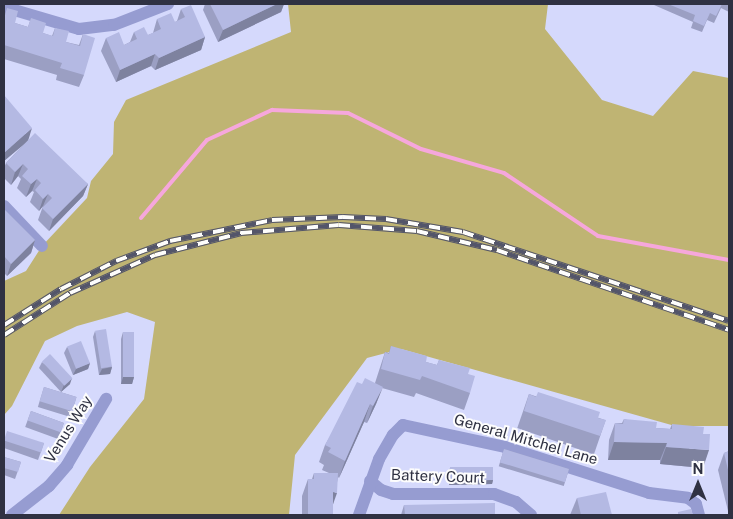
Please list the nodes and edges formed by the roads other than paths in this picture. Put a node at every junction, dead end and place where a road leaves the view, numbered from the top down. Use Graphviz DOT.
graph roads {
  1 [pos="168,4"];
  2 [pos="4,7"];
  3 [pos="4,206"];
  4 [pos="42,246"];
  5 [pos="106,399"];
  6 [pos="370,481"];
  7 [pos="12,515"];
  8 [pos="359,515"];
  9 [pos="532,515"];
  10 [pos="699,515"];
  1 -- 2 [label="street"];
  3 -- 4 [label="street"];
  5 -- 7 [label="street, Venus Way"];
  6 -- 8 [label="street, General Mitchel Lane"];
  6 -- 9 [label="street, Battery Court"];
  6 -- 10 [label="street, General Mitchel Lane"];
}
